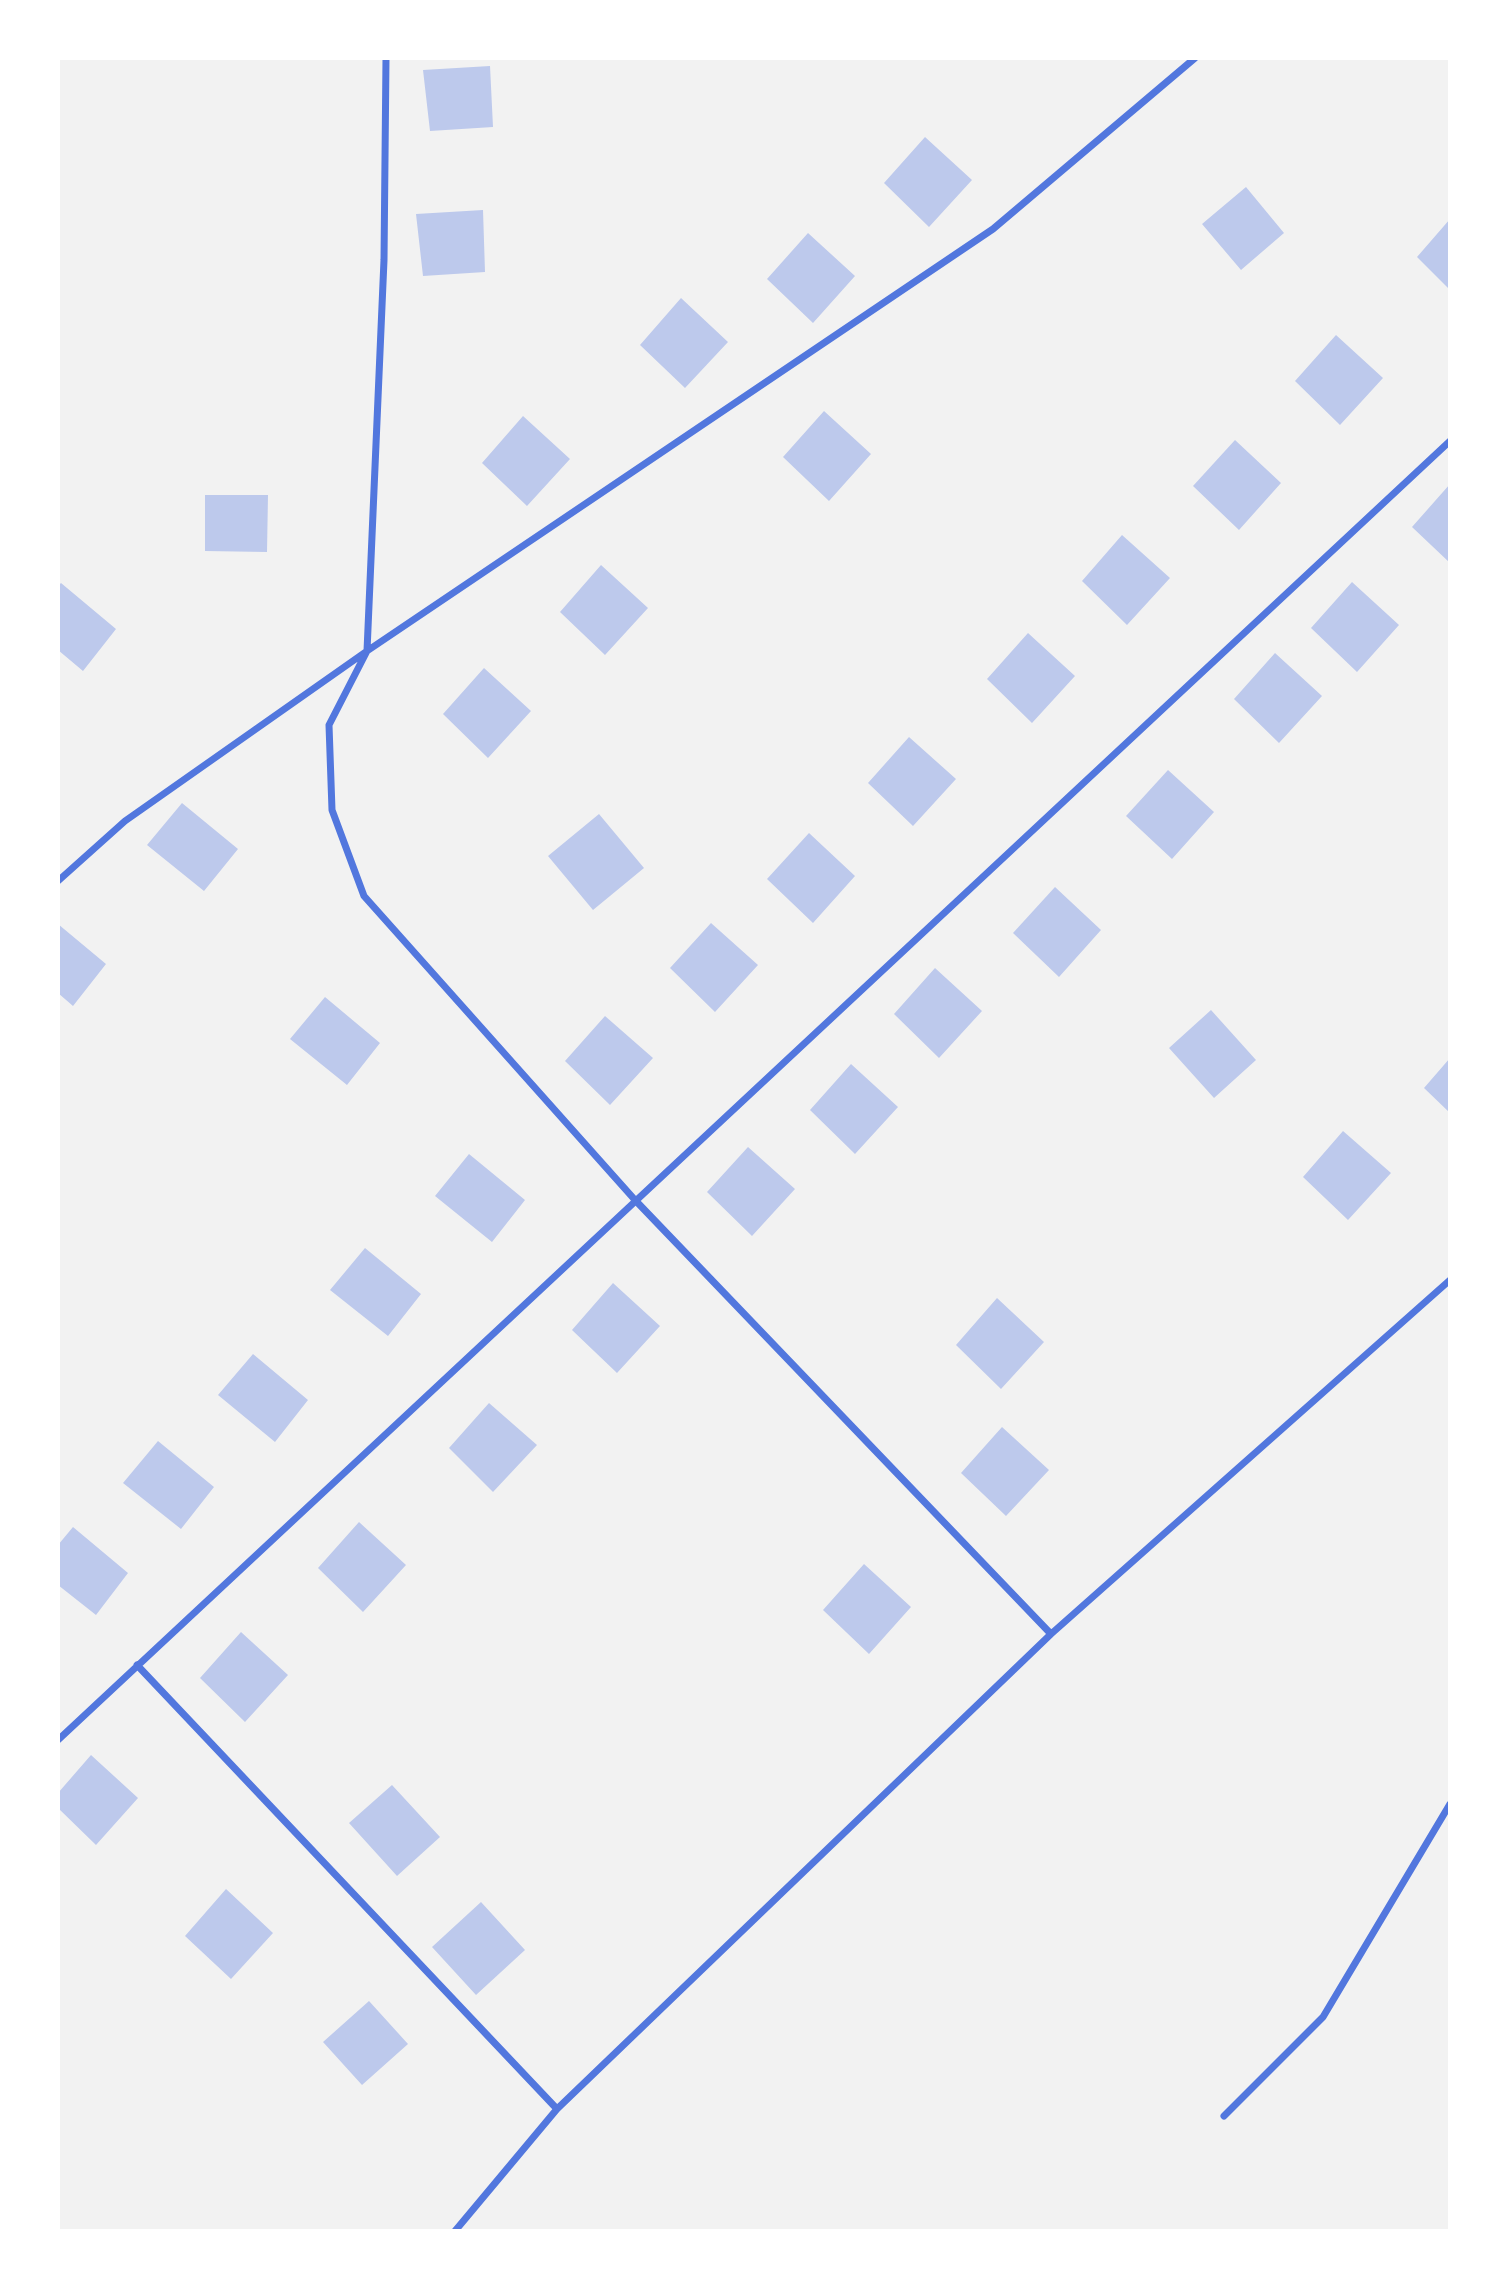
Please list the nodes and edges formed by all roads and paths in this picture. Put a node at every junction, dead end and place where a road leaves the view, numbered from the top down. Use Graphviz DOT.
graph roads {
  1 [pos="386,58"];
  2 [pos="1195,58"];
  3 [pos="1450,441"];
  4 [pos="367,651"];
  5 [pos="58,881"];
  6 [pos="635,1200"];
  7 [pos="1450,1280"];
  8 [pos="1051,1634"];
  9 [pos="137,1665"];
  10 [pos="58,1740"];
  11 [pos="1450,1804"];
  12 [pos="557,2109"];
  13 [pos="1224,2116"];
  14 [pos="455,2231"];
  1 -- 4 [label="street"];
  2 -- 4 [label="street"];
  3 -- 6 [label="street"];
  4 -- 5 [label="street"];
  4 -- 6 [label="street"];
  6 -- 8 [label="street"];
  6 -- 9 [label="street"];
  7 -- 8 [label="street"];
  8 -- 12 [label="street"];
  9 -- 10 [label="street"];
  9 -- 12 [label="street"];
  11 -- 13 [label="street"];
  12 -- 14 [label="street"];
}
